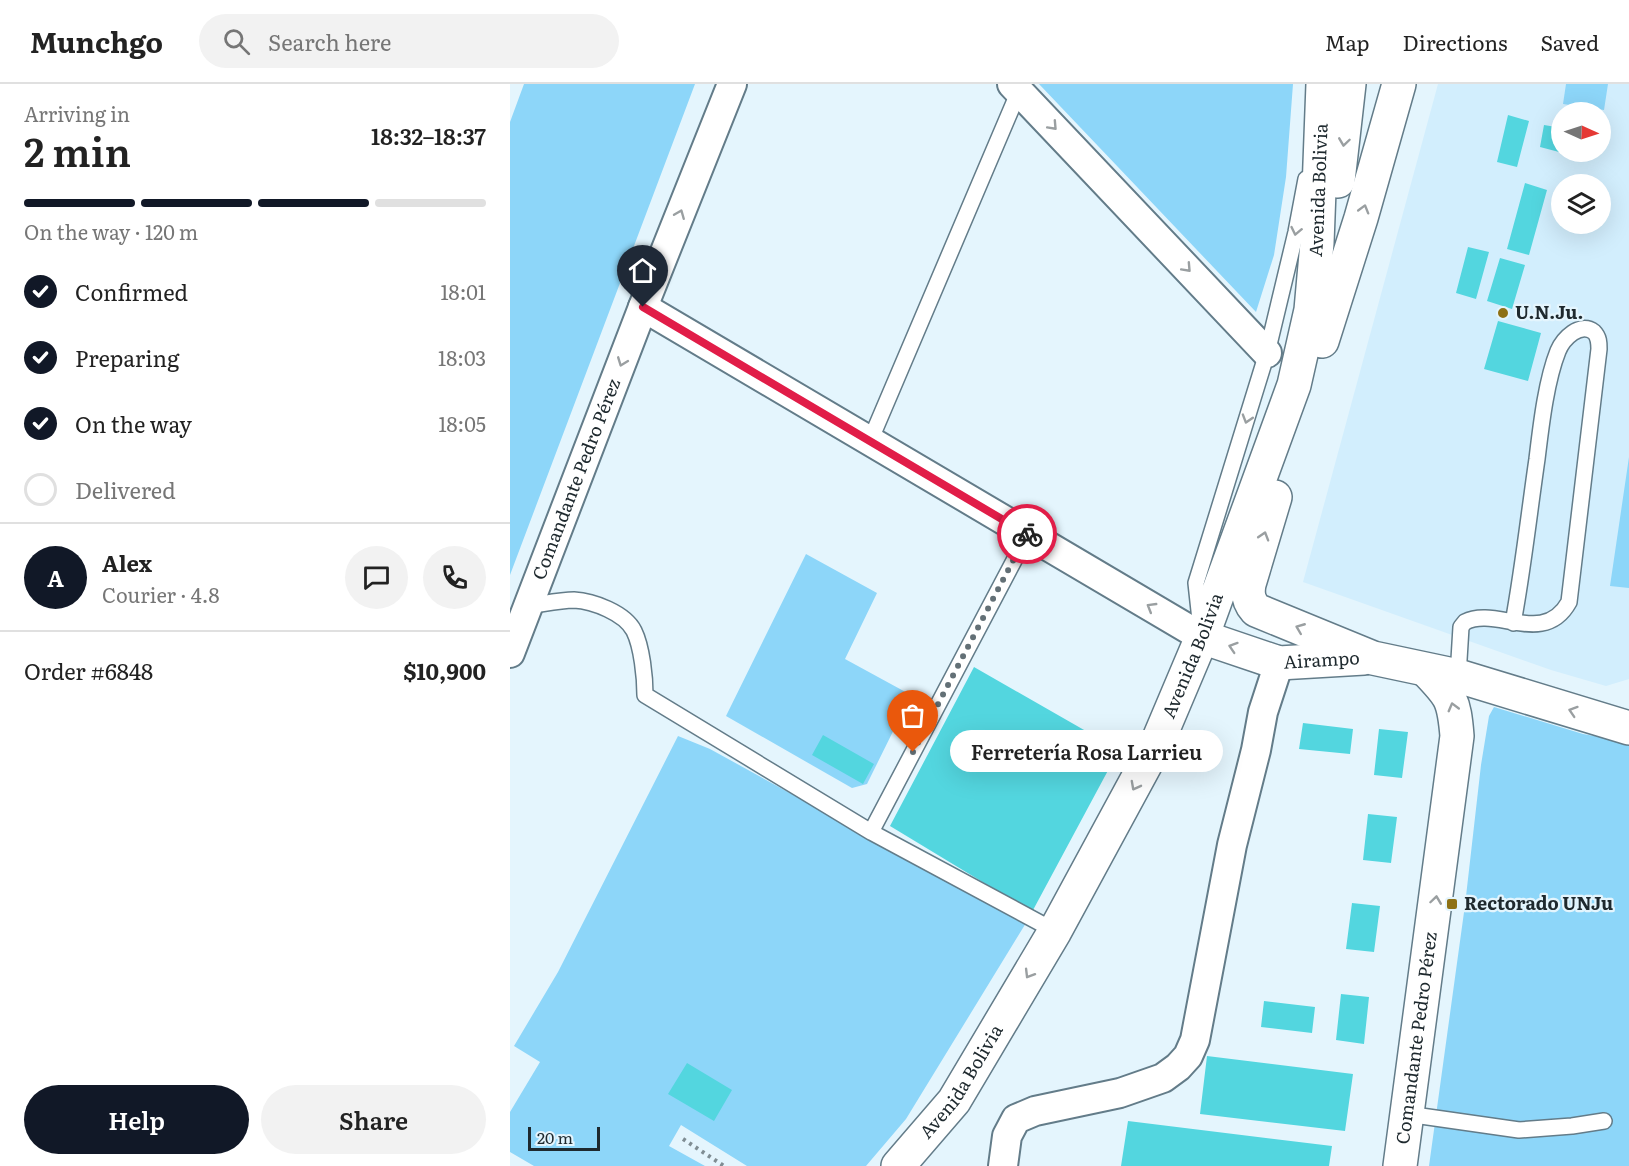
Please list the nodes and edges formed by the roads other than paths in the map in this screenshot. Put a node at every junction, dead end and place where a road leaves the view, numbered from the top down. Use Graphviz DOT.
graph roads {
  1 [pos="732,84"];
  2 [pos="1400,84"];
  3 [pos="1332,86"];
  4 [pos="1016,87"];
  5 [pos="643,307"];
  6 [pos="1267,353"];
  7 [pos="870,441"];
  8 [pos="1028,534"];
  9 [pos="1248,592"];
  10 [pos="528,606"];
  11 [pos="1514,623"];
  12 [pos="1202,637"];
  13 [pos="510,653"];
  14 [pos="1373,658"];
  15 [pos="1279,663"];
  16 [pos="1426,669"];
  17 [pos="1458,676"];
  18 [pos="1620,721"];
  19 [pos="871,832"];
  20 [pos="1054,931"];
  21 [pos="1407,1114"];
  22 [pos="1604,1121"];
  23 [pos="898,1166"];
  24 [pos="1003,1166"];
  25 [pos="1400,1166"];
  5 -- 1 [label="street, Comandante Pedro Pérez, one-way"];
  9 -- 2 [label="main road, Avenida Bolivia, one-way"];
  3 -- 6 [label="lane, one-way"];
  3 -- 12 [label="main road, Avenida Bolivia, one-way"];
  4 -- 6 [label="street, one-way"];
  4 -- 7 [label="lane"];
  5 -- 7 [label="street"];
  5 -- 10 [label="street, Comandante Pedro Pérez, one-way"];
  6 -- 12 [label="lane, one-way"];
  7 -- 8 [label="street"];
  12 -- 8 [label="street, one-way"];
  8 -- 19 [label="lane"];
  14 -- 9 [label="main road, Airampo, one-way"];
  10 -- 13 [label="street, Comandante Pedro Pérez"];
  10 -- 19 [label="lane"];
  11 -- 11 [label="lane"];
  11 -- 17 [label="lane"];
  15 -- 12 [label="main road, Airampo, one-way"];
  12 -- 20 [label="main road, Avenida Bolivia, one-way"];
  14 -- 15 [label="main road, Airampo"];
  14 -- 16 [label="main road, Airampo"];
  15 -- 24 [label="street"];
  16 -- 17 [label="main road, Airampo"];
  21 -- 16 [label="main road, Comandante Pedro Pérez, one-way"];
  18 -- 17 [label="main road, Airampo, one-way"];
  19 -- 20 [label="lane"];
  20 -- 23 [label="main road, Avenida Bolivia, one-way"];
  21 -- 22 [label="lane"];
  21 -- 25 [label="main road, Comandante Pedro Pérez"];
}
